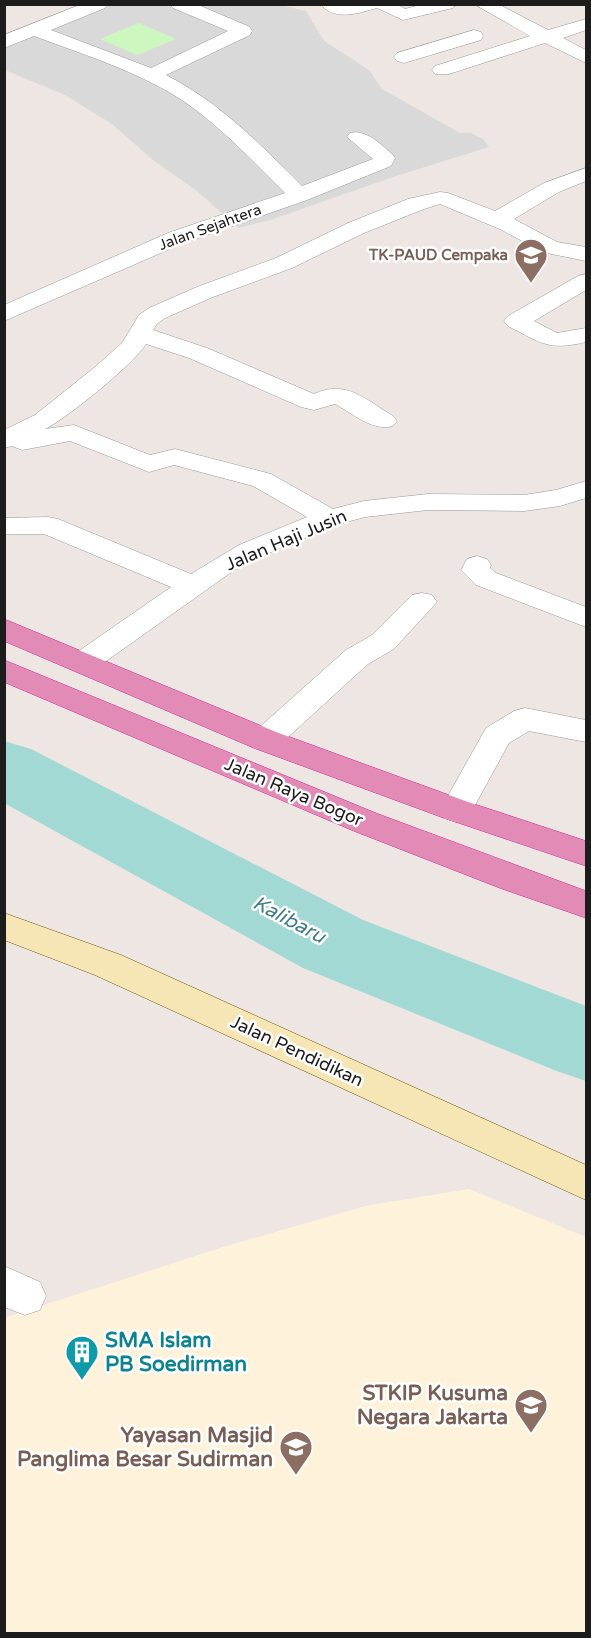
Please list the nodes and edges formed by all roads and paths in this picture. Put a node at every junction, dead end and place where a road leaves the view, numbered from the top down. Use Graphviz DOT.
graph roads {
  1 [pos="99,4"];
  2 [pos="178,4"];
  3 [pos="329,4"];
  4 [pos="370,4"];
  5 [pos="383,4"];
  6 [pos="447,4"];
  7 [pos="483,4"];
  8 [pos="519,22"];
  9 [pos="586,24"];
  10 [pos="34,30"];
  11 [pos="548,37"];
  12 [pos="4,42"];
  13 [pos="404,57"];
  14 [pos="586,57"];
  15 [pos="441,70"];
  16 [pos="149,76"];
  17 [pos="357,137"];
  18 [pos="582,179"];
  19 [pos="299,195"];
  20 [pos="498,219"];
  21 [pos="586,254"];
  22 [pos="586,281"];
  23 [pos="4,314"];
  24 [pos="140,334"];
  25 [pos="586,335"];
  26 [pos="384,421"];
  27 [pos="4,442"];
  28 [pos="586,489"];
  29 [pos="560,498"];
  30 [pos="586,509"];
  31 [pos="329,518"];
  32 [pos="4,526"];
  33 [pos="477,565"];
  34 [pos="191,585"];
  35 [pos="422,602"];
  36 [pos="586,618"];
  37 [pos="4,629"];
  38 [pos="84,662"];
  39 [pos="4,670"];
  40 [pos="586,731"];
  41 [pos="265,740"];
  42 [pos="456,810"];
  43 [pos="586,854"];
  44 [pos="586,905"];
  45 [pos="4,926"];
  46 [pos="586,1183"];
  1 -- 10 [label="street"];
  2 -- 16 [label="street"];
  3 -- 4 [label="street"];
  5 -- 6 [label="street"];
  7 -- 8 [label="street"];
  8 -- 11 [label="street"];
  8 -- 13 [label="street"];
  9 -- 11 [label="street"];
  10 -- 12 [label="street"];
  10 -- 16 [label="street"];
  11 -- 14 [label="street"];
  11 -- 15 [label="street"];
  16 -- 19 [label="street"];
  17 -- 19 [label="street, Jalan Sejahtera"];
  18 -- 20 [label="street"];
  19 -- 23 [label="street, Jalan Sejahtera"];
  20 -- 21 [label="street"];
  20 -- 24 [label="street"];
  22 -- 25 [label="street"];
  24 -- 26 [label="street"];
  24 -- 27 [label="street"];
  27 -- 31 [label="street"];
  28 -- 29 [label="street, Jalan Haji Jusin"];
  29 -- 30 [label="street"];
  29 -- 31 [label="street, Jalan Haji Jusin"];
  31 -- 34 [label="street, Jalan Haji Jusin"];
  32 -- 34 [label="street"];
  33 -- 36 [label="street"];
  34 -- 38 [label="street, Jalan Haji Jusin"];
  35 -- 41 [label="street"];
  37 -- 38 [label="highway, Jalan Raya Bogor"];
  38 -- 41 [label="highway, Jalan Raya Bogor"];
  39 -- 44 [label="highway, Jalan Raya Bogor"];
  40 -- 42 [label="street"];
  41 -- 42 [label="highway, Jalan Raya Bogor"];
  42 -- 43 [label="highway, Jalan Raya Bogor"];
  45 -- 46 [label="street, Jalan Pendidikan"];
}
